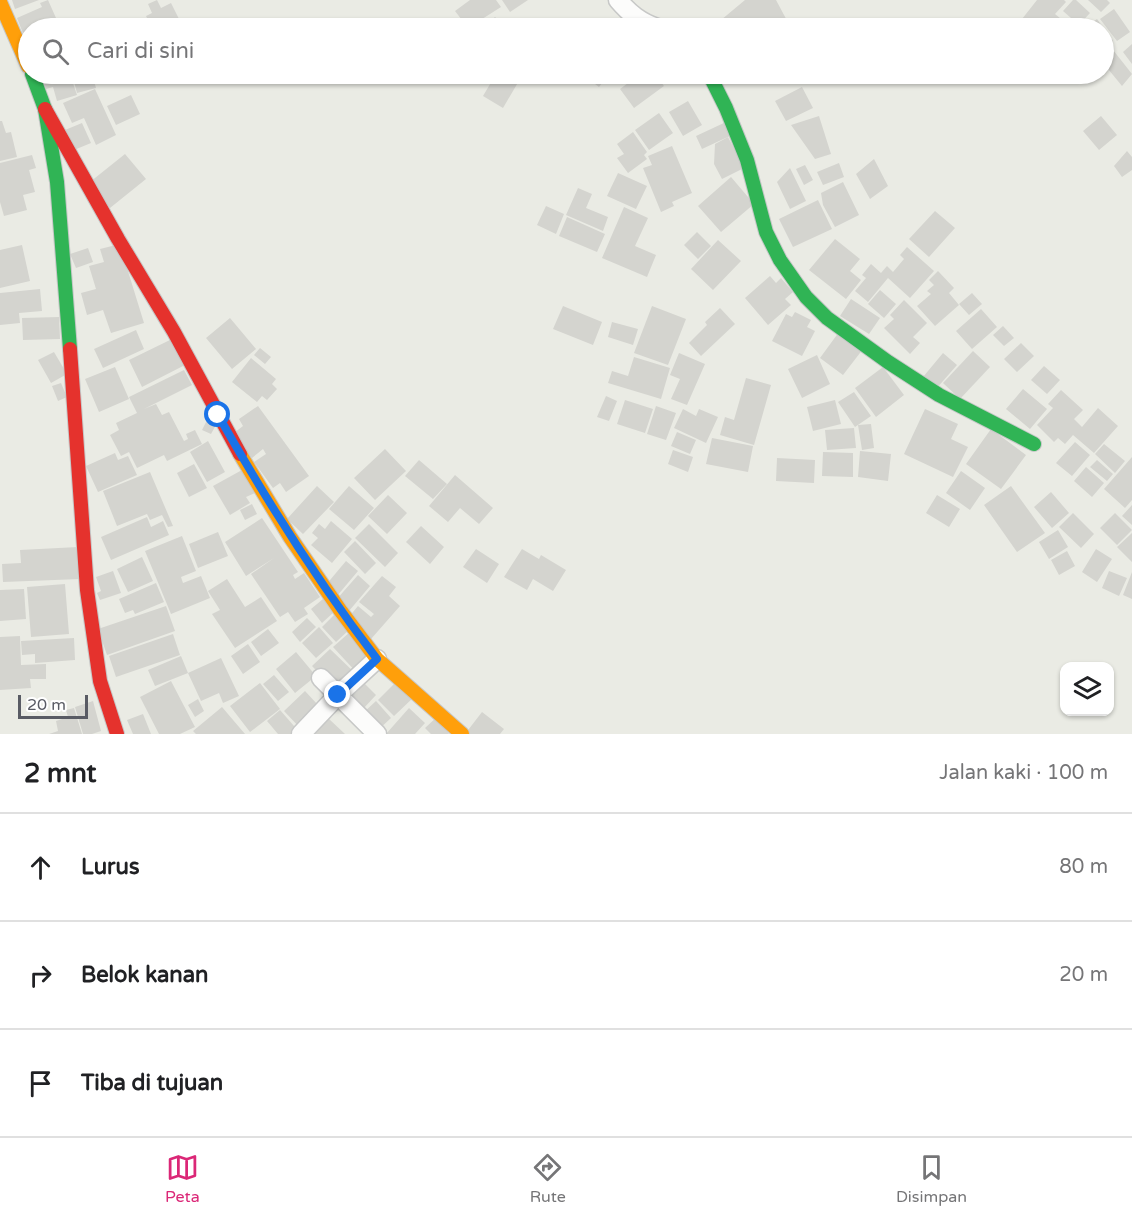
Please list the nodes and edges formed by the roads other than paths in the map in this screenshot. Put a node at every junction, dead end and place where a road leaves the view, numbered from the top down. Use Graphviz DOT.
graph roads {
  1 [pos="618,0"];
  2 [pos="0,2"];
  3 [pos="635,18"];
  4 [pos="18,43"];
  5 [pos="36,84"];
  6 [pos="714,84"];
  7 [pos="45,109"];
  8 [pos="1034,444"];
  9 [pos="377,659"];
  10 [pos="321,678"];
  11 [pos="338,695"];
  12 [pos="117,734"];
  13 [pos="301,734"];
  14 [pos="377,734"];
  15 [pos="462,734"];
  1 -- 3 [label="street"];
  2 -- 4 [label="street"];
  5 -- 7 [label="street"];
  6 -- 8 [label="street"];
  7 -- 9 [label="street"];
  7 -- 12 [label="street"];
  9 -- 11 [label="street"];
  9 -- 15 [label="street"];
  10 -- 11 [label="street"];
  11 -- 13 [label="street"];
  11 -- 14 [label="street"];
}
